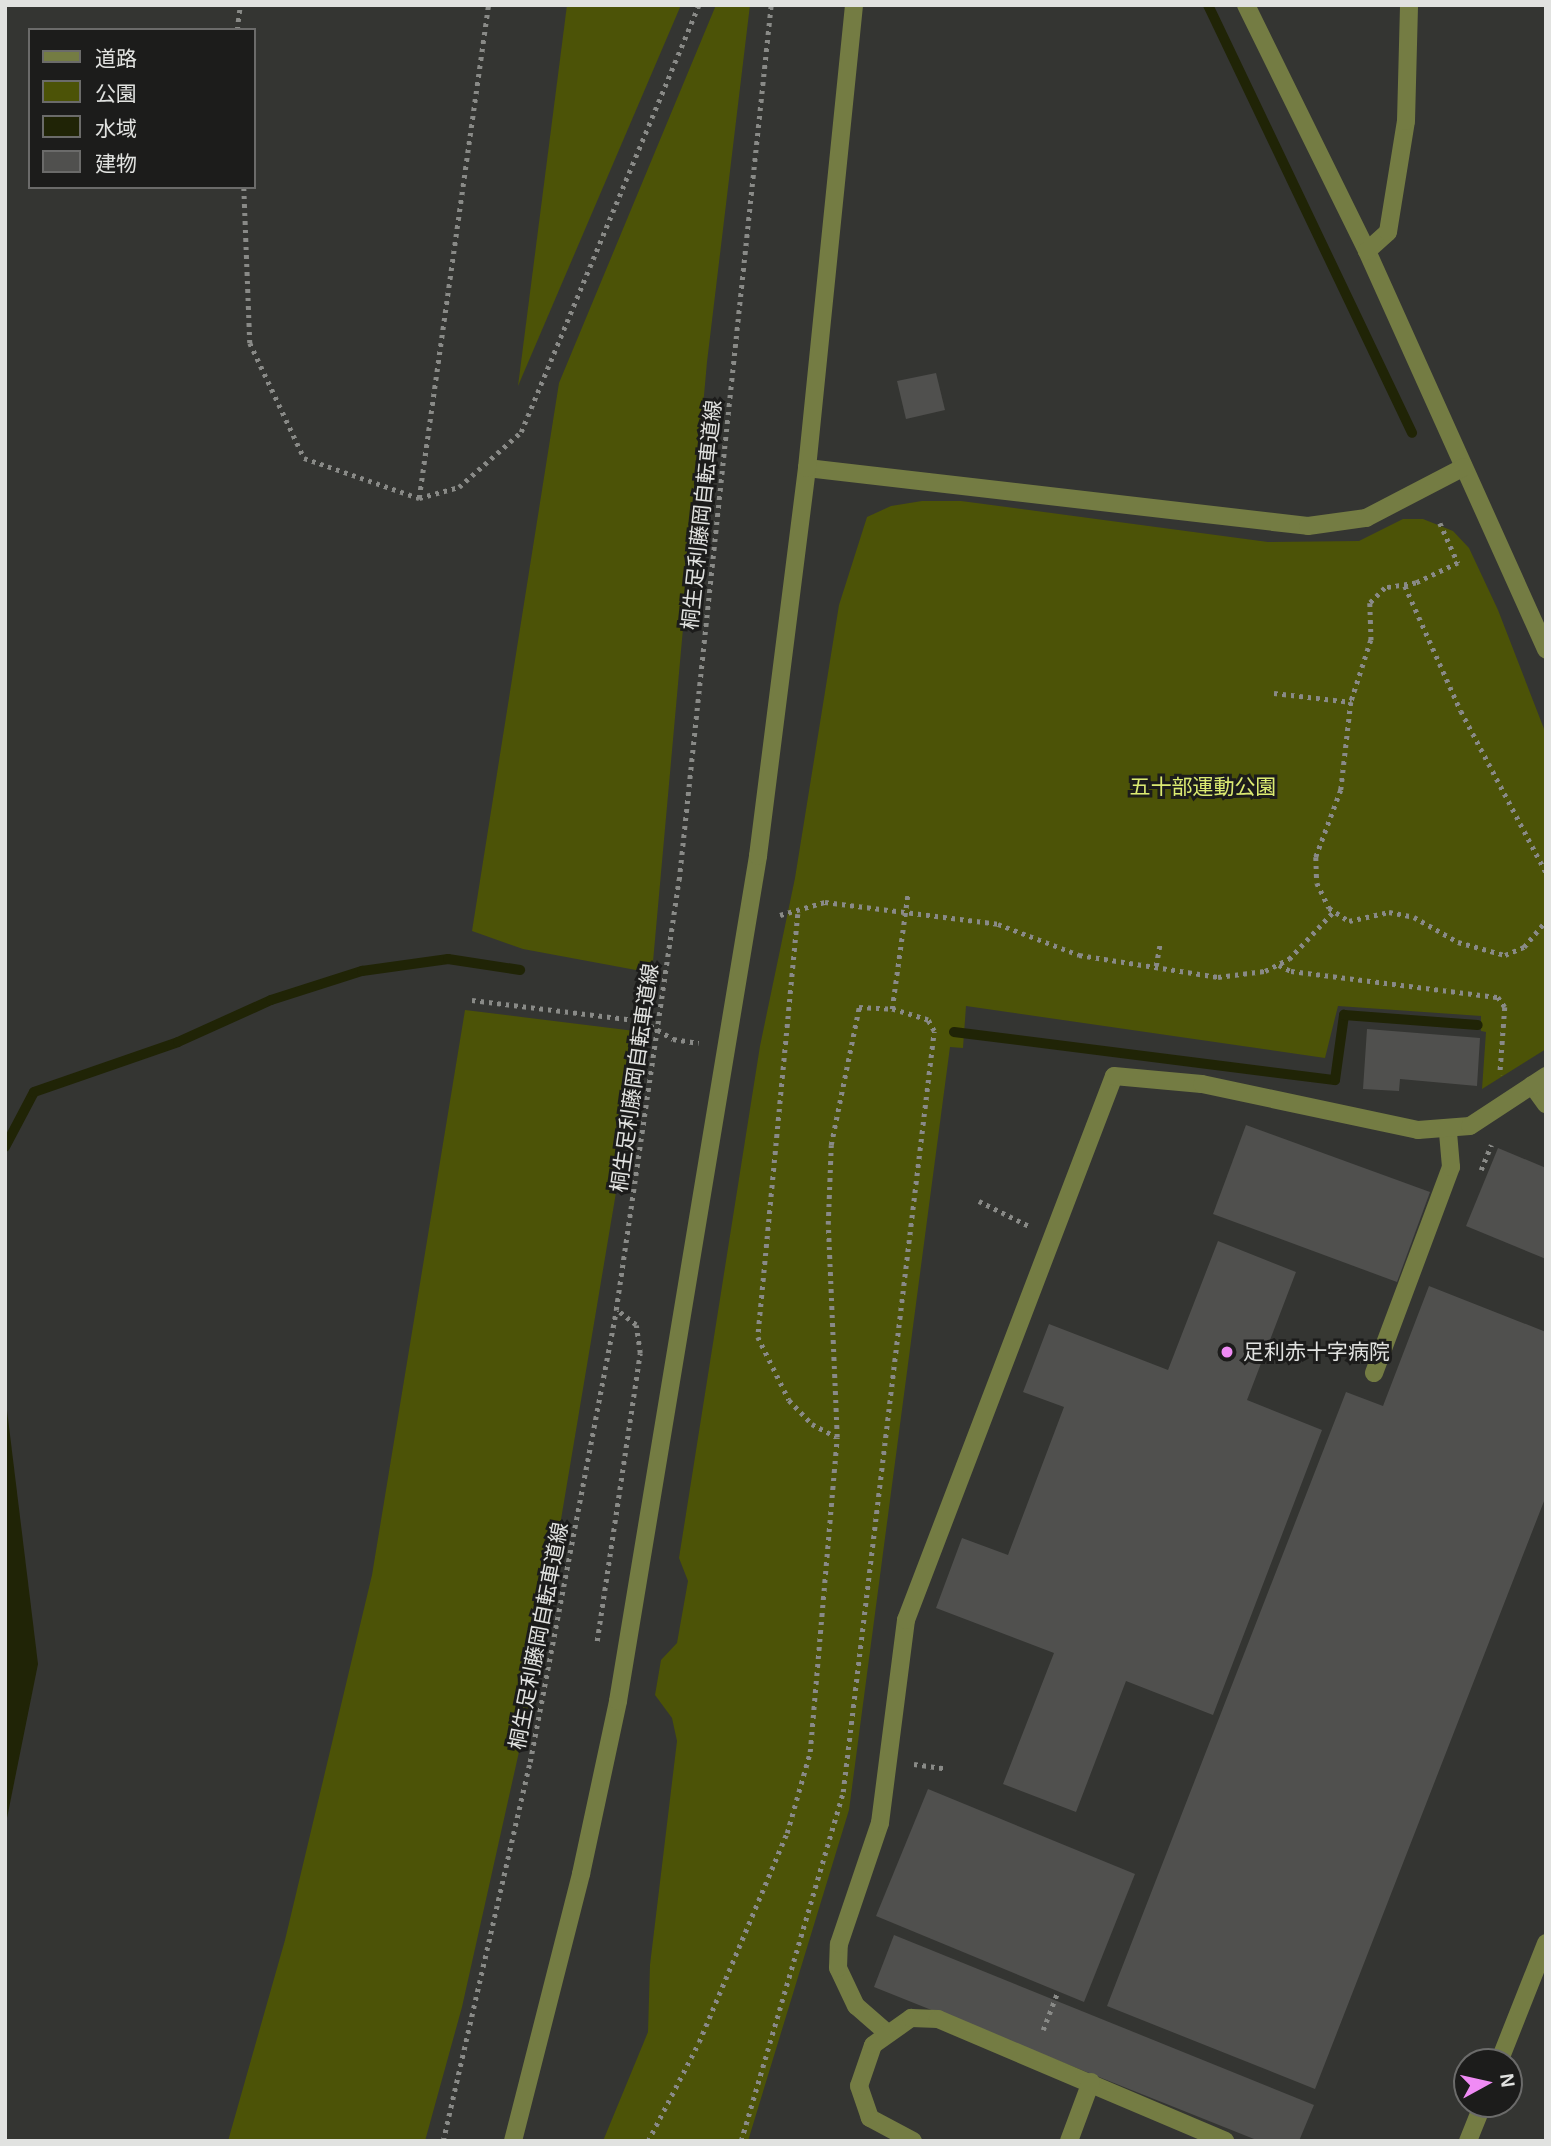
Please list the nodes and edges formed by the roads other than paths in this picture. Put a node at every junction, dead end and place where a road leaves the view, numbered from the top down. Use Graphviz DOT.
graph roads {
  1 [pos="853,5"];
  2 [pos="1245,5"];
  3 [pos="1409,5"];
  4 [pos="1367,251"];
  5 [pos="1464,467"];
  6 [pos="807,468"];
  7 [pos="1538,614"];
  8 [pos="1546,650"];
  9 [pos="1539,1080"];
  10 [pos="1546,1104"];
  11 [pos="1448,1129"];
  12 [pos="1374,1373"];
  13 [pos="1546,1943"];
  14 [pos="886,2031"];
  15 [pos="1505,2048"];
  16 [pos="1091,2082"];
  17 [pos="1477,2118"];
  18 [pos="513,2141"];
  19 [pos="913,2141"];
  20 [pos="1069,2141"];
  21 [pos="1225,2141"];
  22 [pos="1468,2141"];
  1 -- 6 [label="street"];
  2 -- 4 [label="street"];
  3 -- 4 [label="street"];
  4 -- 5 [label="street"];
  5 -- 6 [label="street"];
  5 -- 7 [label="street"];
  6 -- 18 [label="street"];
  7 -- 8 [label="street"];
  9 -- 10 [label="street"];
  9 -- 11 [label="street"];
  11 -- 12 [label="street"];
  11 -- 14 [label="street"];
  13 -- 15 [label="street"];
  14 -- 16 [label="street"];
  14 -- 19 [label="street"];
  16 -- 20 [label="street"];
  16 -- 21 [label="street"];
  17 -- 22 [label="street"];
}
